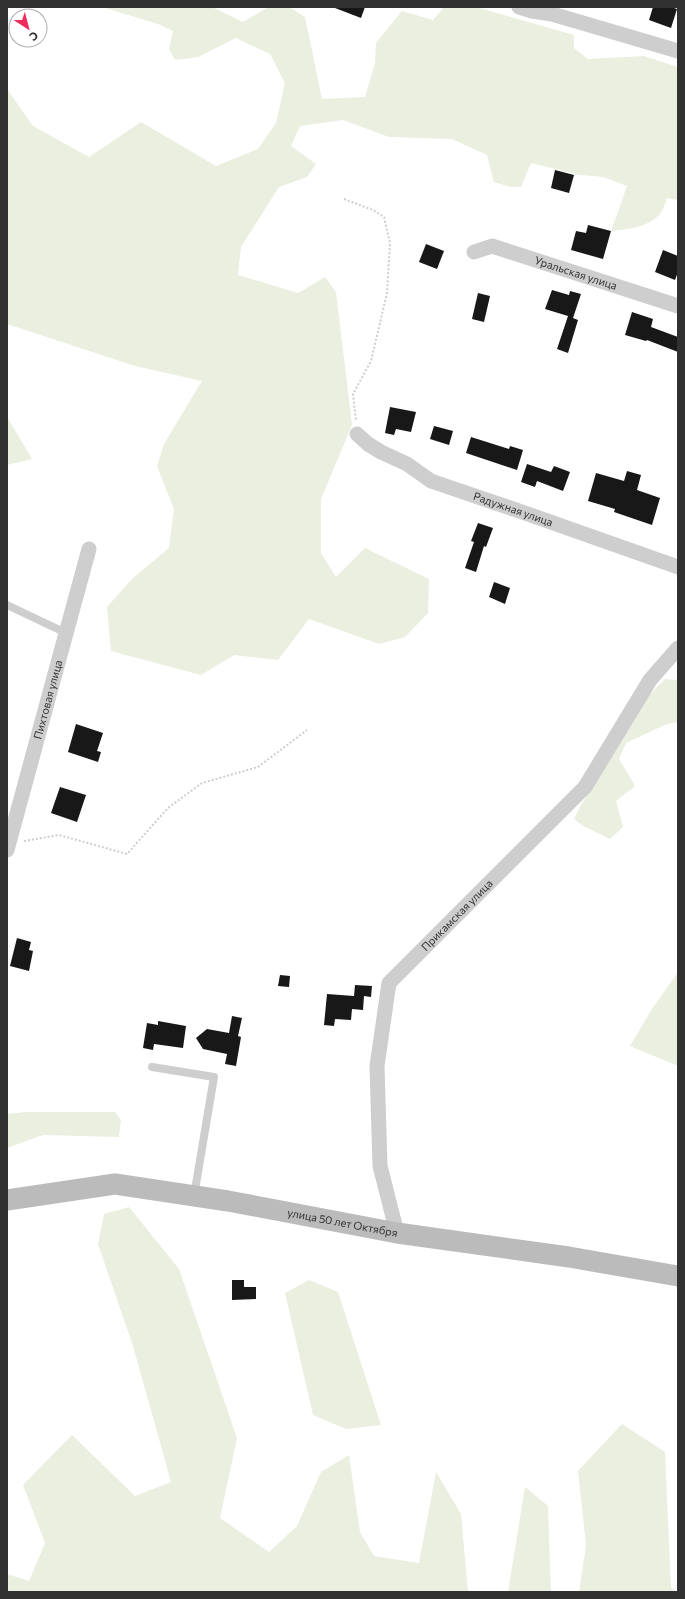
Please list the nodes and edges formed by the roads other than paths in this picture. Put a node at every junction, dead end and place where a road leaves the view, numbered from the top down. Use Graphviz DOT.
graph roads {
  1 [pos="519,7"];
  2 [pos="554,11"];
  3 [pos="678,51"];
  4 [pos="474,252"];
  5 [pos="678,306"];
  6 [pos="357,434"];
  7 [pos="89,549"];
  8 [pos="678,568"];
  9 [pos="7,605"];
  10 [pos="66,633"];
  11 [pos="678,648"];
  12 [pos="8,845"];
  13 [pos="152,1067"];
  14 [pos="194,1196"];
  15 [pos="7,1200"];
  16 [pos="398,1233"];
  17 [pos="678,1276"];
  1 -- 2 [label="street"];
  2 -- 3 [label="street"];
  4 -- 5 [label="street, Уральская улица"];
  6 -- 8 [label="street, Радужная улица"];
  7 -- 10 [label="street, Пихтовая улица"];
  9 -- 10 [label="lane"];
  10 -- 12 [label="street, Пихтовая улица"];
  11 -- 16 [label="street, Прикамская улица"];
  13 -- 14 [label="lane"];
  14 -- 15 [label="main road, улица 50 лет Октября"];
  14 -- 16 [label="main road, улица 50 лет Октября"];
  16 -- 17 [label="main road, улица 50 лет Октября"];
}
